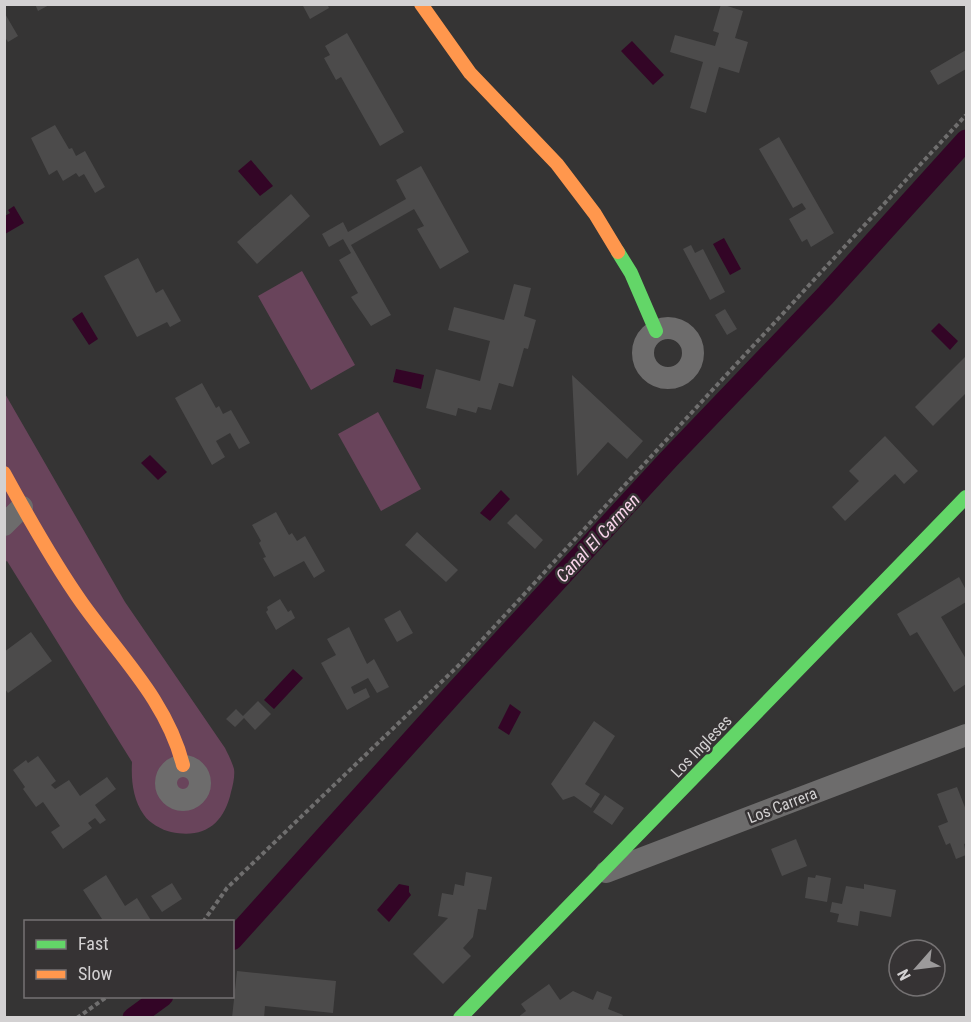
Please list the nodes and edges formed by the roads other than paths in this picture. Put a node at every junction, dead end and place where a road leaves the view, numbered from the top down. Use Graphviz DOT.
graph roads {
  1 [pos="421,4"];
  2 [pos="656,331"];
  3 [pos="4,473"];
  4 [pos="966,497"];
  5 [pos="22,507"];
  6 [pos="4,525"];
  7 [pos="966,735"];
  8 [pos="183,765"];
  9 [pos="598,875"];
  10 [pos="460,1017"];
  1 -- 2 [label="street"];
  3 -- 5 [label="street"];
  4 -- 9 [label="street, Los Ingleses"];
  5 -- 6 [label="street"];
  5 -- 8 [label="street"];
  7 -- 9 [label="street, Los Carrera"];
  9 -- 10 [label="street, Los Ingleses"];
}
